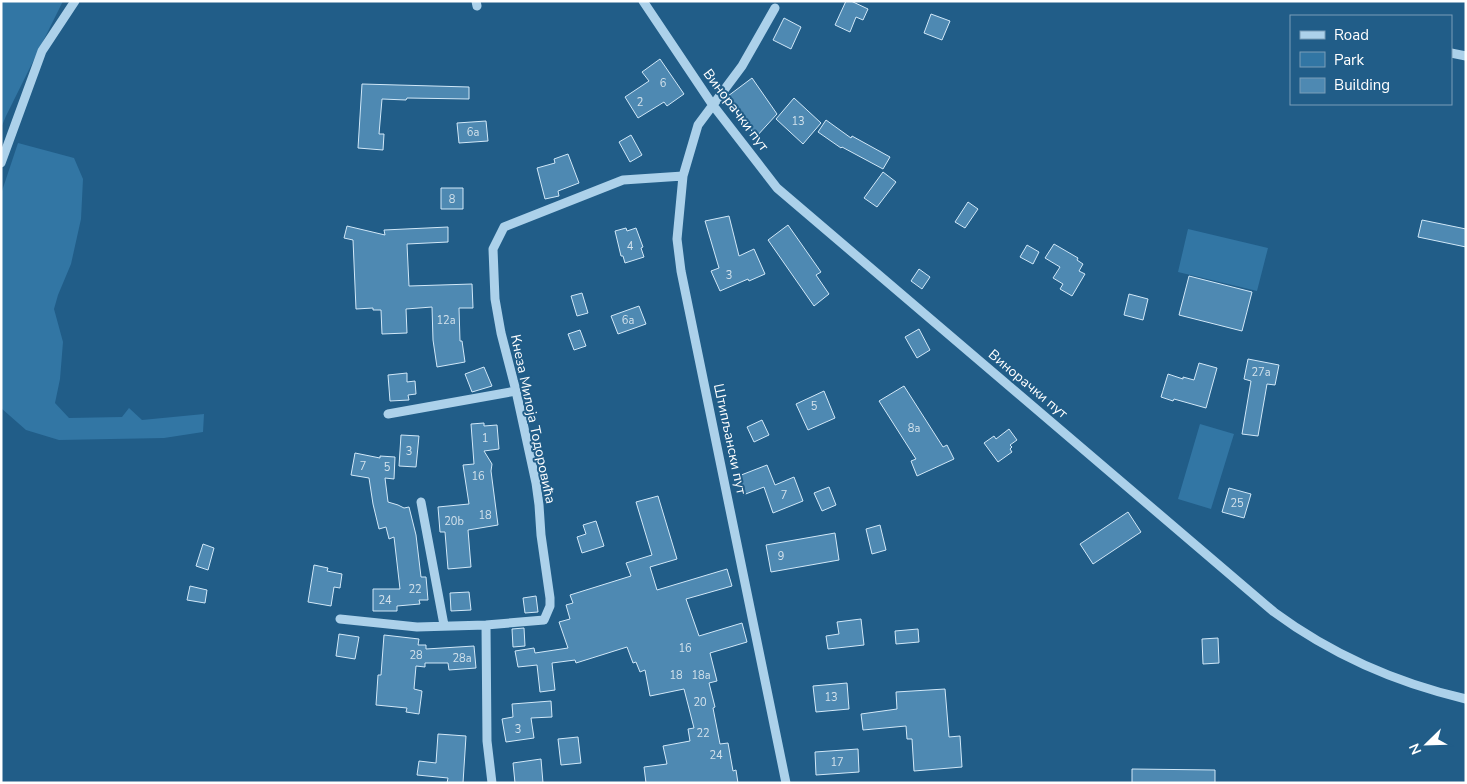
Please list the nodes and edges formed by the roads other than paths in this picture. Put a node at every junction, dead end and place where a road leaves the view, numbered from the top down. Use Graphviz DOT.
graph roads {
  1 [pos="75,1"];
  2 [pos="643,1"];
  3 [pos="775,8"];
  4 [pos="1452,53"];
  5 [pos="1466,56"];
  6 [pos="712,104"];
  7 [pos="1,163"];
  8 [pos="682,176"];
  9 [pos="516,391"];
  10 [pos="388,414"];
  11 [pos="421,502"];
  12 [pos="340,619"];
  13 [pos="444,625"];
  14 [pos="486,625"];
  15 [pos="1466,699"];
  16 [pos="492,783"];
  17 [pos="786,783"];
  1 -- 7 [label="street"];
  2 -- 6 [label="street, Винорачки пут"];
  3 -- 6 [label="street, Штипљански пут"];
  4 -- 5 [label="street"];
  6 -- 8 [label="street, Штипљански пут"];
  6 -- 15 [label="street, Винорачки пут"];
  8 -- 9 [label="street, Кнеза Милоја Тодоровића"];
  8 -- 17 [label="street, Штипљански пут"];
  9 -- 10 [label="street"];
  9 -- 14 [label="street, Кнеза Милоја Тодоровића"];
  11 -- 13 [label="street"];
  12 -- 13 [label="street"];
  13 -- 14 [label="street"];
  14 -- 16 [label="street"];
}
